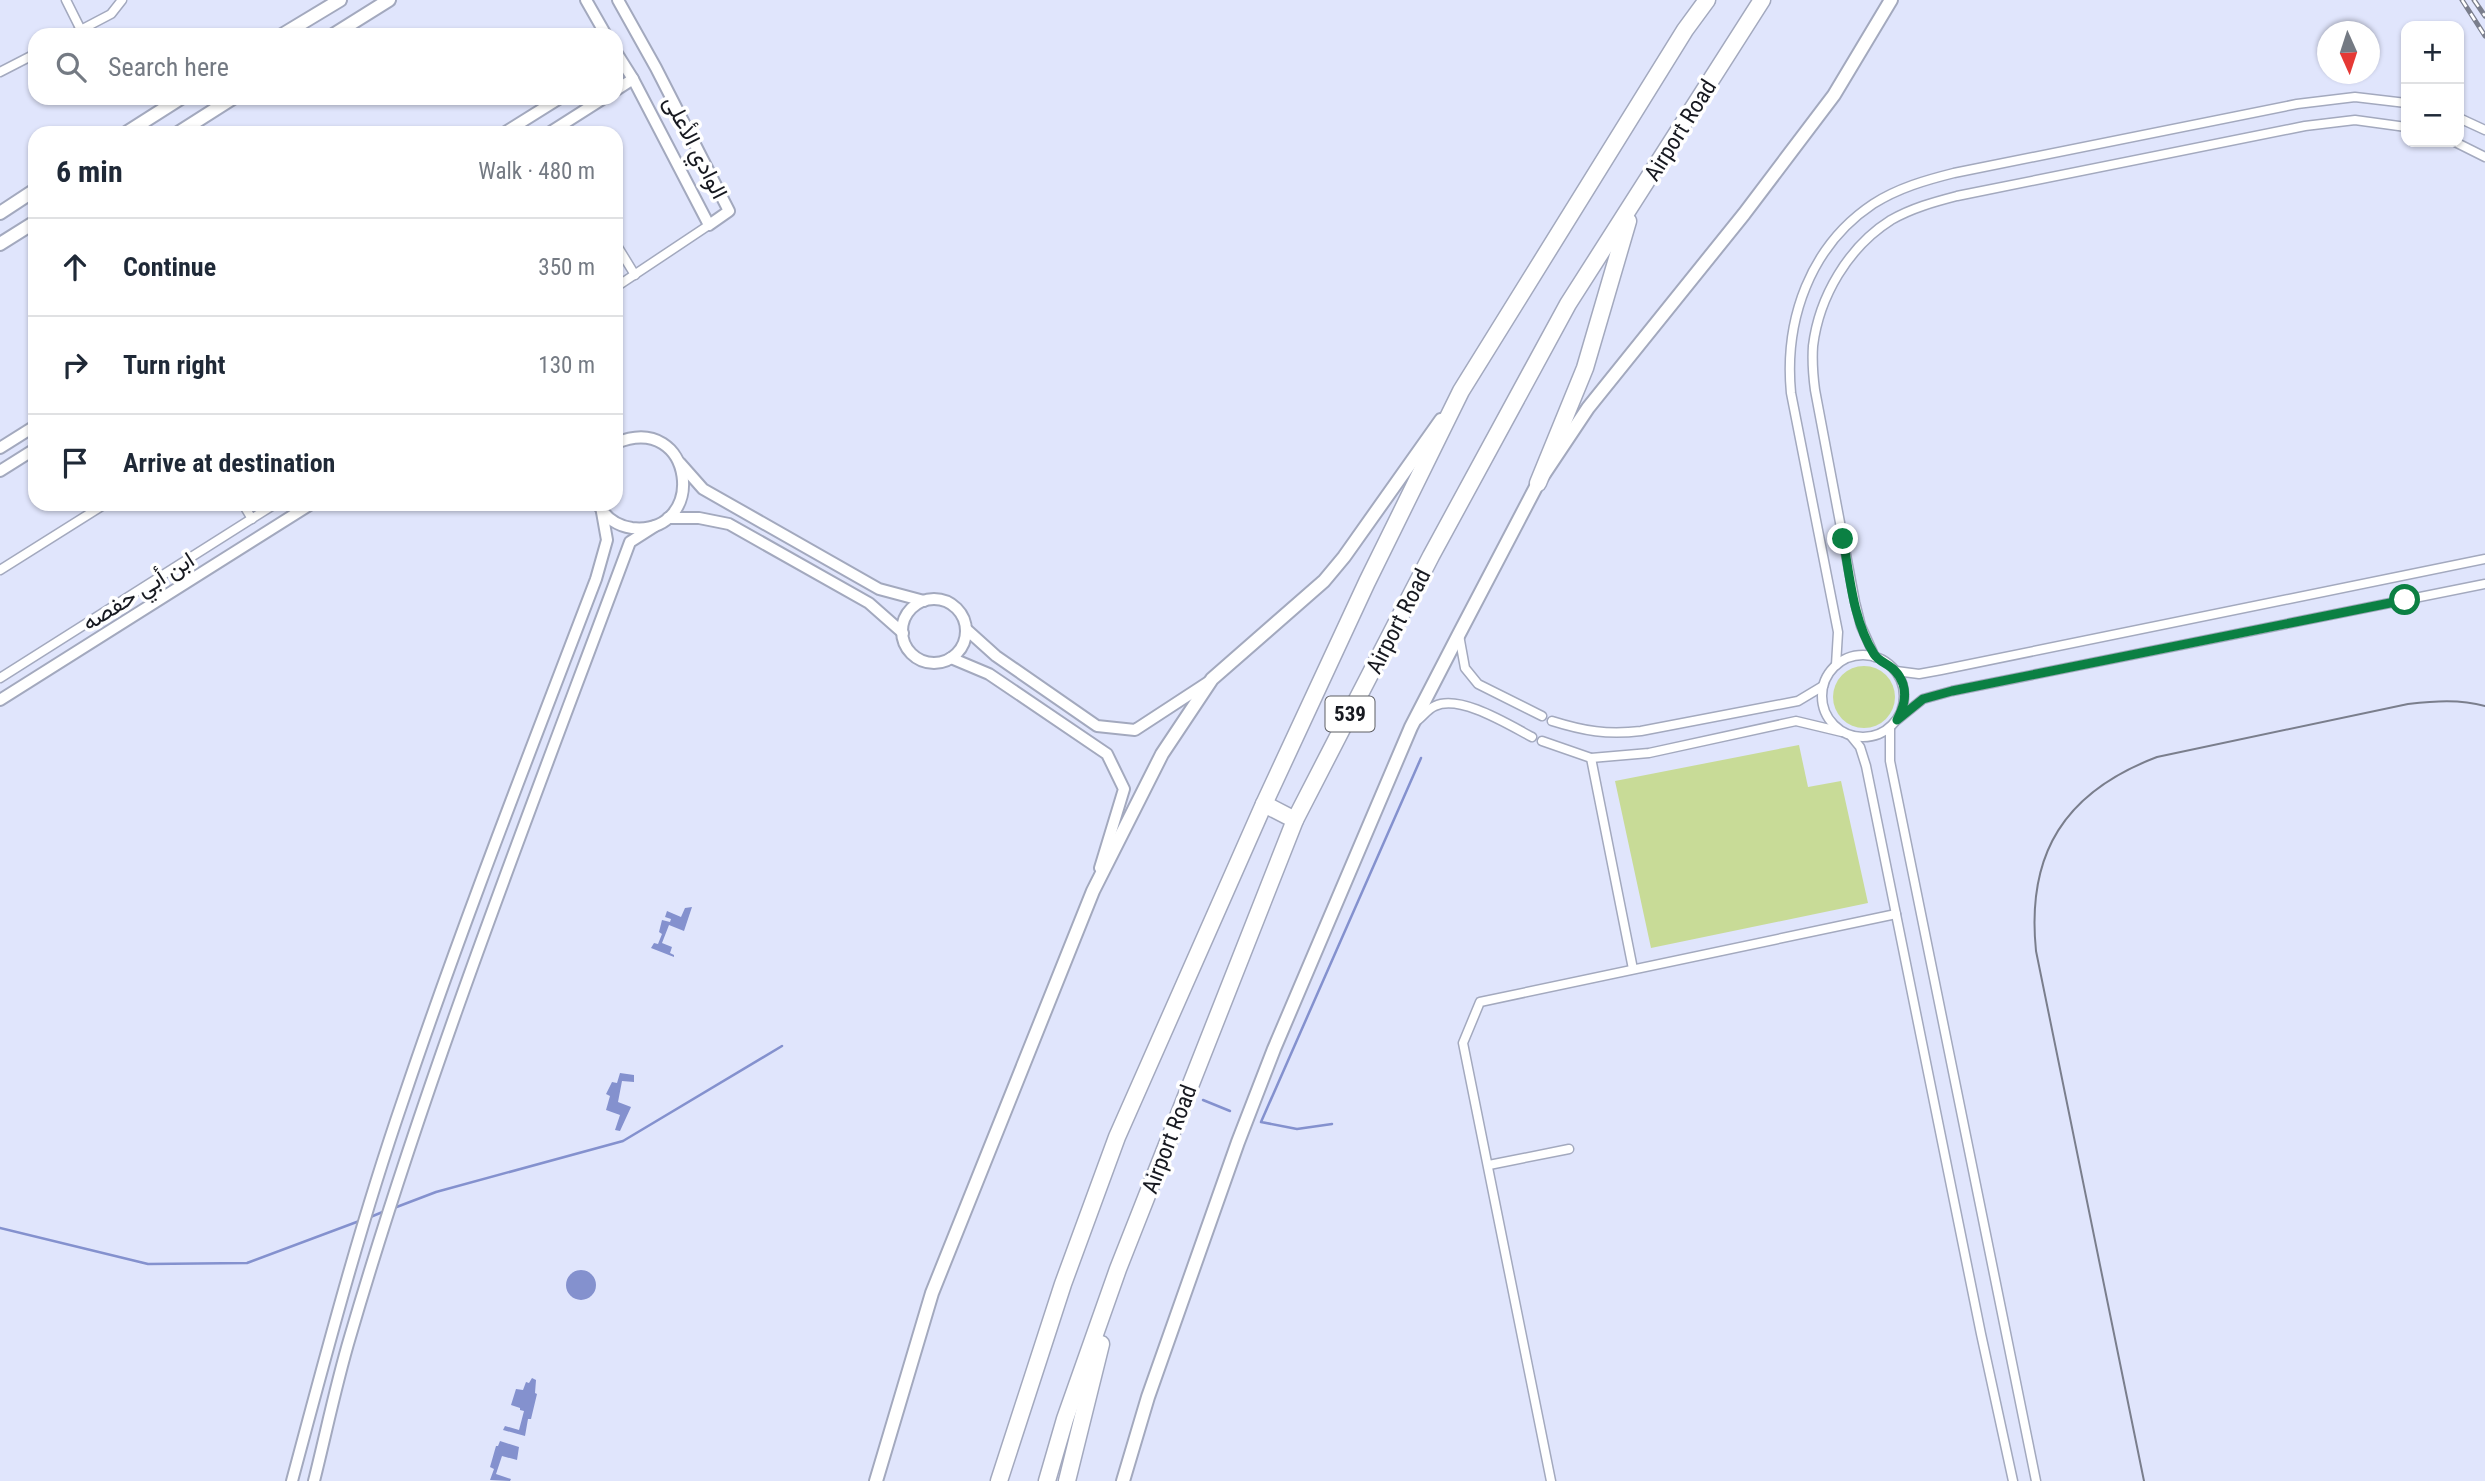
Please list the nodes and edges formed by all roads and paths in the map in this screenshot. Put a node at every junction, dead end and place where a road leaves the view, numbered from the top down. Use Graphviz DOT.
graph roads {
  1 [pos="66,0"];
  2 [pos="122,0"];
  3 [pos="340,0"];
  4 [pos="389,0"];
  5 [pos="586,0"];
  6 [pos="618,0"];
  7 [pos="1707,0"];
  8 [pos="1762,0"];
  9 [pos="1891,0"];
  10 [pos="80,28"];
  11 [pos="85,28"];
  12 [pos="294,28"];
  13 [pos="345,28"];
  14 [pos="602,28"];
  15 [pos="28,58"];
  16 [pos="623,66"];
  17 [pos="0,72"];
  18 [pos="633,79"];
  19 [pos="623,85"];
  20 [pos="2401,102"];
  21 [pos="170,105"];
  22 [pos="222,105"];
  23 [pos="549,105"];
  24 [pos="593,105"];
  25 [pos="2464,120"];
  26 [pos="137,126"];
  27 [pos="189,126"];
  28 [pos="515,126"];
  29 [pos="560,126"];
  30 [pos="2401,126"];
  31 [pos="2485,130"];
  32 [pos="2464,146"];
  33 [pos="2485,157"];
  34 [pos="28,195"];
  35 [pos="1634,203"];
  36 [pos="0,213"];
  37 [pos="709,225"];
  38 [pos="28,228"];
  39 [pos="0,244"];
  40 [pos="623,255"];
  41 [pos="635,275"];
  42 [pos="623,283"];
  43 [pos="1461,391"];
  44 [pos="28,430"];
  45 [pos="623,440"];
  46 [pos="0,448"];
  47 [pos="28,453"];
  48 [pos="680,463"];
  49 [pos="0,471"];
  50 [pos="1538,483"];
  51 [pos="94,511"];
  52 [pos="247,511"];
  53 [pos="264,511"];
  54 [pos="300,511"];
  55 [pos="601,511"];
  56 [pos="603,511"];
  57 [pos="668,518"];
  58 [pos="252,519"];
  59 [pos="655,526"];
  60 [pos="2485,559"];
  61 [pos="0,570"];
  62 [pos="2485,584"];
  63 [pos="924,601"];
  64 [pos="966,629"];
  65 [pos="903,634"];
  66 [pos="1459,634"];
  67 [pos="1875,657"];
  68 [pos="951,658"];
  69 [pos="1836,665"];
  70 [pos="1896,671"];
  71 [pos="0,678"];
  72 [pos="1212,679"];
  73 [pos="1823,686"];
  74 [pos="0,700"];
  75 [pos="1542,716"];
  76 [pos="1897,720"];
  77 [pos="1552,721"];
  78 [pos="1411,727"];
  79 [pos="1890,728"];
  80 [pos="1842,732"];
  81 [pos="1851,736"];
  82 [pos="1532,737"];
  83 [pos="1542,741"];
  84 [pos="1591,758"];
  85 [pos="1264,804"];
  86 [pos="1295,820"];
  87 [pos="1093,891"];
  88 [pos="1896,914"];
  89 [pos="1633,969"];
  90 [pos="1569,1149"];
  91 [pos="1489,1165"];
  92 [pos="1122,1258"];
  93 [pos="292,1481"];
  94 [pos="314,1481"];
  95 [pos="876,1481"];
  96 [pos="999,1481"];
  97 [pos="1047,1481"];
  98 [pos="1067,1481"];
  99 [pos="1123,1481"];
  100 [pos="1552,1481"];
  101 [pos="2013,1481"];
  102 [pos="2036,1481"];
  1 -- 10 [label="street"];
  2 -- 11 [label="street"];
  3 -- 12 [label="main road"];
  4 -- 13 [label="main road"];
  5 -- 14 [label="street"];
  6 -- 37 [label="street, الوادي الأعلى"];
  7 -- 43 [label="highway, Airport Road / 539"];
  8 -- 35 [label="highway, Airport Road / 539"];
  9 -- 50 [label="main road"];
  15 -- 17 [label="street"];
  16 -- 18 [label="street, الوادي الأعلى"];
  18 -- 19 [label="street"];
  18 -- 37 [label="street, الوادي الأعلى"];
  20 -- 69 [label="street"];
  21 -- 26 [label="main road"];
  22 -- 27 [label="main road"];
  23 -- 28 [label="street"];
  24 -- 29 [label="street"];
  25 -- 31 [label="street"];
  30 -- 67 [label="street"];
  32 -- 33 [label="street"];
  34 -- 36 [label="main road"];
  35 -- 50 [label="highway"];
  35 -- 86 [label="highway, Airport Road / 539"];
  37 -- 41 [label="street"];
  38 -- 39 [label="main road"];
  40 -- 41 [label="street"];
  41 -- 42 [label="street"];
  43 -- 72 [label="main road"];
  43 -- 85 [label="highway, Airport Road / 539"];
  44 -- 46 [label="street"];
  45 -- 48 [label="street"];
  47 -- 49 [label="street"];
  48 -- 57 [label="street"];
  48 -- 63 [label="street"];
  50 -- 66 [label="main road"];
  51 -- 61 [label="street"];
  52 -- 58 [label="street"];
  53 -- 58 [label="street, ابن أبي حفصه"];
  54 -- 74 [label="street"];
  55 -- 93 [label="street"];
  56 -- 59 [label="street"];
  57 -- 59 [label="street"];
  57 -- 65 [label="street"];
  58 -- 71 [label="street, ابن أبي حفصه"];
  59 -- 94 [label="street"];
  60 -- 70 [label="street"];
  62 -- 76 [label="street"];
  63 -- 64 [label="street"];
  63 -- 65 [label="street"];
  64 -- 68 [label="street"];
  64 -- 72 [label="street"];
  65 -- 68 [label="street"];
  66 -- 75 [label="street"];
  66 -- 78 [label="main road"];
  67 -- 69 [label="street"];
  67 -- 70 [label="street"];
  68 -- 87 [label="street"];
  69 -- 73 [label="street"];
  70 -- 76 [label="street"];
  72 -- 87 [label="main road"];
  73 -- 77 [label="street"];
  73 -- 80 [label="street"];
  76 -- 79 [label="street"];
  78 -- 82 [label="street"];
  78 -- 99 [label="main road"];
  79 -- 81 [label="street"];
  79 -- 102 [label="street"];
  80 -- 81 [label="street"];
  80 -- 84 [label="street"];
  81 -- 88 [label="street"];
  83 -- 84 [label="street"];
  84 -- 89 [label="street"];
  85 -- 86 [label="highway"];
  85 -- 96 [label="highway, Airport Road / 539"];
  86 -- 92 [label="highway, Airport Road / 539"];
  87 -- 95 [label="main road"];
  88 -- 89 [label="street"];
  88 -- 101 [label="street"];
  89 -- 91 [label="street"];
  90 -- 91 [label="street"];
  91 -- 100 [label="street"];
  92 -- 97 [label="highway, Airport Road / 539"];
  92 -- 98 [label="highway"];
}
